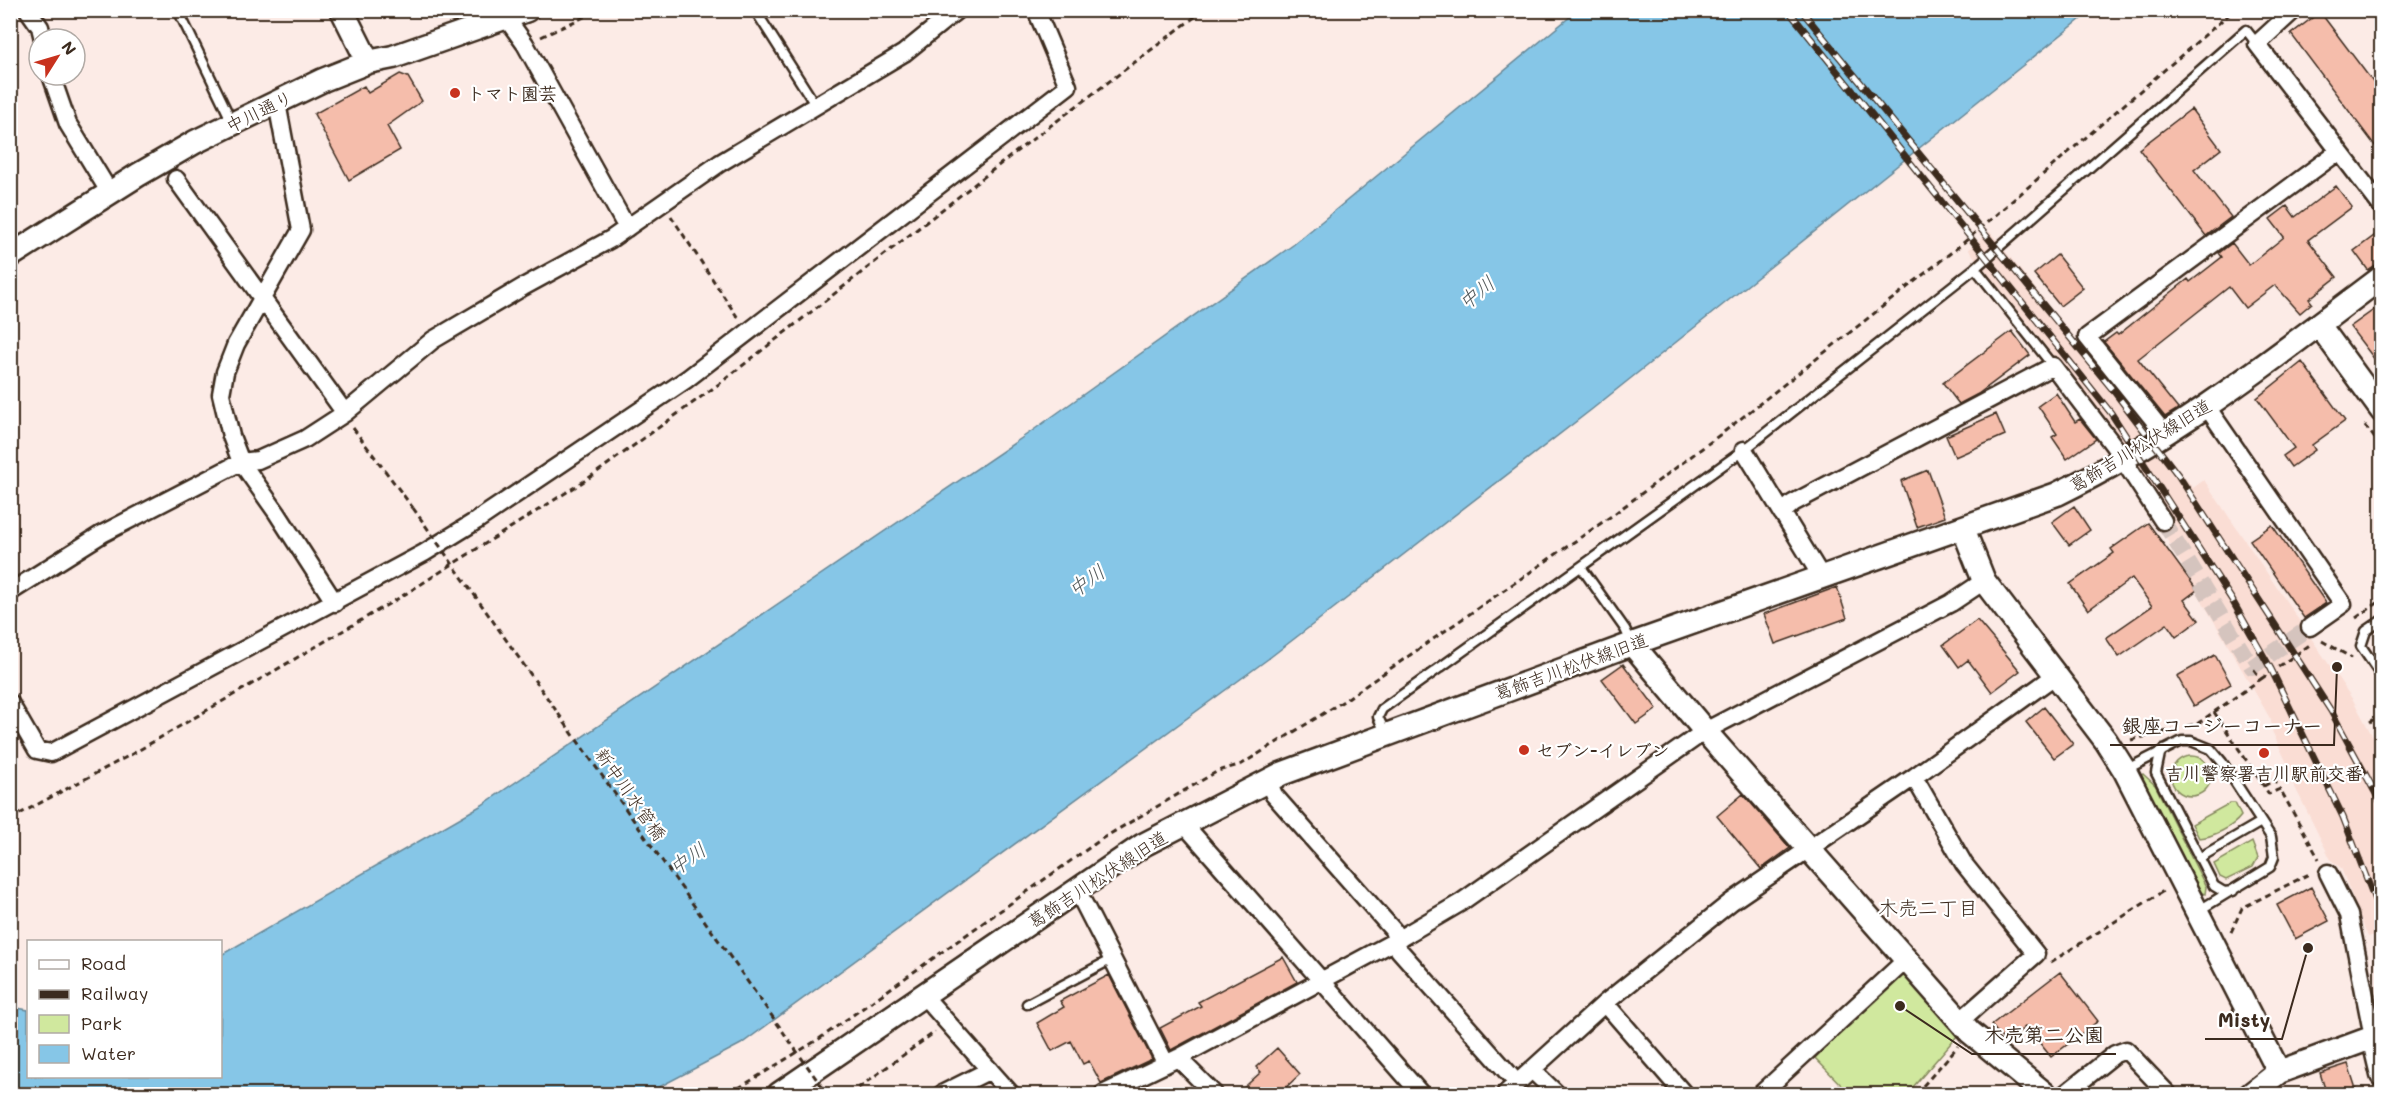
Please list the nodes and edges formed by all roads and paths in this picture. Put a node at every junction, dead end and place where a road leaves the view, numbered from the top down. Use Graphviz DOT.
graph roads {
  1 [pos="28,10"];
  2 [pos="178,10"];
  3 [pos="342,10"];
  4 [pos="528,10"];
  5 [pos="599,10"];
  6 [pos="755,10"];
  7 [pos="957,10"];
  8 [pos="1036,10"];
  9 [pos="1204,10"];
  10 [pos="2234,10"];
  11 [pos="2294,10"];
  12 [pos="507,20"];
  13 [pos="40,27"];
  14 [pos="525,44"];
  15 [pos="2257,44"];
  16 [pos="1155,47"];
  17 [pos="368,62"];
  18 [pos="55,87"];
  19 [pos="277,103"];
  20 [pos="816,106"];
  21 [pos="233,124"];
  22 [pos="2339,151"];
  23 [pos="176,179"];
  24 [pos="110,193"];
  25 [pos="662,204"];
  26 [pos="2382,207"];
  27 [pos="627,228"];
  28 [pos="10,256"];
  29 [pos="1975,267"];
  30 [pos="2382,278"];
  31 [pos="261,299"];
  32 [pos="2319,325"];
  33 [pos="748,332"];
  34 [pos="2053,366"];
  35 [pos="2207,407"];
  36 [pos="2382,411"];
  37 [pos="348,419"];
  38 [pos="2165,434"];
  39 [pos="1744,450"];
  40 [pos="2123,459"];
  41 [pos="241,462"];
  42 [pos="1782,513"];
  43 [pos="2163,521"];
  44 [pos="1963,528"];
  45 [pos="1581,567"];
  46 [pos="1821,576"];
  47 [pos="1984,581"];
  48 [pos="10,592"];
  49 [pos="2382,600"];
  50 [pos="334,603"];
  51 [pos="2382,620"];
  52 [pos="2347,624"];
  53 [pos="2310,627"];
  54 [pos="346,628"];
  55 [pos="1632,644"];
  56 [pos="2352,658"];
  57 [pos="2253,667"];
  58 [pos="2056,675"];
  59 [pos="2382,677"];
  60 [pos="2260,679"];
  61 [pos="10,704"];
  62 [pos="2214,712"];
  63 [pos="2382,714"];
  64 [pos="2370,723"];
  65 [pos="2186,727"];
  66 [pos="2175,729"];
  67 [pos="1705,731"];
  68 [pos="1387,734"];
  69 [pos="2131,740"];
  70 [pos="2165,748"];
  71 [pos="2125,771"];
  72 [pos="1914,777"];
  73 [pos="1268,781"];
  74 [pos="2264,786"];
  75 [pos="2280,789"];
  76 [pos="10,819"];
  77 [pos="2261,822"];
  78 [pos="1184,824"];
  79 [pos="1809,850"];
  80 [pos="2199,858"];
  81 [pos="2326,870"];
  82 [pos="2166,889"];
  83 [pos="1077,890"];
  84 [pos="2233,891"];
  85 [pos="2198,912"];
  86 [pos="2229,937"];
  87 [pos="1396,940"];
  88 [pos="1112,959"];
  89 [pos="1906,960"];
  90 [pos="2049,963"];
  91 [pos="1322,982"];
  92 [pos="922,995"];
  93 [pos="1605,1003"];
  94 [pos="1027,1004"];
  95 [pos="1965,1026"];
  96 [pos="2378,1036"];
  97 [pos="919,1044"];
  98 [pos="1172,1061"];
  99 [pos="990,1070"];
  100 [pos="1532,1070"];
  101 [pos="2279,1072"];
  102 [pos="2382,1075"];
  103 [pos="1511,1089"];
  104 [pos="729,1095"];
  105 [pos="779,1095"];
  106 [pos="827,1095"];
  107 [pos="850,1095"];
  108 [pos="942,1095"];
  109 [pos="1011,1095"];
  110 [pos="1103,1095"];
  111 [pos="1214,1095"];
  112 [pos="1421,1095"];
  113 [pos="1557,1095"];
  114 [pos="1684,1095"];
  115 [pos="1761,1095"];
  116 [pos="1916,1095"];
  117 [pos="2045,1095"];
  118 [pos="2066,1095"];
  119 [pos="2168,1095"];
  120 [pos="2251,1095"];
  1 -- 13 [label="street"];
  2 -- 21 [label="lane"];
  3 -- 17 [label="street"];
  4 -- 12 [label="street, 中川通り"];
  5 -- 14 [label="path"];
  6 -- 20 [label="lane"];
  7 -- 20 [label="street"];
  8 -- 33 [label="street"];
  9 -- 16 [label="path"];
  10 -- 104 [label="path"];
  11 -- 15 [label="street"];
  12 -- 14 [label="street"];
  12 -- 17 [label="street, 中川通り"];
  14 -- 27 [label="street"];
  15 -- 22 [label="street"];
  15 -- 29 [label="lane"];
  17 -- 19 [label="street, 中川通り"];
  18 -- 24 [label="street"];
  19 -- 21 [label="street, 中川通り"];
  19 -- 31 [label="street"];
  20 -- 25 [label="street"];
  21 -- 24 [label="street, 中川通り"];
  22 -- 26 [label="street"];
  22 -- 38 [label="street"];
  23 -- 31 [label="street"];
  24 -- 28 [label="street, 中川通り"];
  25 -- 27 [label="street"];
  25 -- 33 [label="path"];
  27 -- 37 [label="street"];
  29 -- 34 [label="lane"];
  29 -- 39 [label="lane"];
  30 -- 32 [label="street, 葛飾吉川松伏線旧道"];
  31 -- 37 [label="street"];
  31 -- 41 [label="street"];
  32 -- 35 [label="street, 葛飾吉川松伏線旧道"];
  32 -- 36 [label="street"];
  33 -- 50 [label="street"];
  34 -- 40 [label="street"];
  34 -- 42 [label="street"];
  35 -- 38 [label="street, 葛飾吉川松伏線旧道"];
  35 -- 53 [label="street"];
  37 -- 41 [label="street"];
  37 -- 106 [label="path, 新中川水管橋, bridge"];
  38 -- 40 [label="street, 葛飾吉川松伏線旧道"];
  39 -- 42 [label="street"];
  39 -- 45 [label="lane"];
  40 -- 43 [label="street"];
  40 -- 44 [label="street, 葛飾吉川松伏線旧道"];
  41 -- 48 [label="street"];
  41 -- 50 [label="street"];
  42 -- 46 [label="street"];
  44 -- 46 [label="street, 葛飾吉川松伏線旧道"];
  44 -- 47 [label="street"];
  45 -- 55 [label="lane"];
  45 -- 68 [label="lane"];
  46 -- 55 [label="street, 葛飾吉川松伏線旧道"];
  47 -- 58 [label="street"];
  47 -- 67 [label="street"];
  49 -- 52 [label="path"];
  50 -- 61 [label="street"];
  51 -- 59 [label="lane"];
  54 -- 76 [label="path"];
  55 -- 67 [label="street"];
  55 -- 68 [label="street, 葛飾吉川松伏線旧道"];
  56 -- 60 [label="path"];
  57 -- 60 [label="path"];
  58 -- 71 [label="street"];
  58 -- 72 [label="street"];
  60 -- 62 [label="path"];
  62 -- 65 [label="path"];
  62 -- 74 [label="path"];
  63 -- 64 [label="path"];
  66 -- 69 [label="path"];
  67 -- 79 [label="street"];
  67 -- 87 [label="street"];
  68 -- 73 [label="street, 葛飾吉川松伏線旧道"];
  70 -- 71 [label="lane"];
  70 -- 77 [label="lane"];
  70 -- 80 [label="lane"];
  71 -- 85 [label="street"];
  72 -- 79 [label="street"];
  72 -- 95 [label="street"];
  73 -- 78 [label="street, 葛飾吉川松伏線旧道"];
  73 -- 87 [label="street"];
  74 -- 75 [label="path"];
  74 -- 75 [label="path"];
  75 -- 81 [label="path"];
  77 -- 80 [label="lane"];
  77 -- 84 [label="lane"];
  78 -- 83 [label="street, 葛飾吉川松伏線旧道"];
  78 -- 91 [label="street"];
  79 -- 89 [label="street"];
  79 -- 93 [label="street"];
  80 -- 84 [label="lane"];
  81 -- 86 [label="path"];
  81 -- 96 [label="street"];
  82 -- 90 [label="path"];
  83 -- 88 [label="street"];
  83 -- 92 [label="street, 葛飾吉川松伏線旧道"];
  84 -- 85 [label="lane"];
  85 -- 101 [label="street"];
  87 -- 91 [label="street"];
  87 -- 103 [label="street"];
  88 -- 94 [label="lane"];
  88 -- 98 [label="street"];
  89 -- 95 [label="street"];
  89 -- 115 [label="street"];
  91 -- 98 [label="street"];
  91 -- 112 [label="street"];
  92 -- 99 [label="street"];
  92 -- 105 [label="street, 葛飾吉川松伏線旧道"];
  93 -- 100 [label="street"];
  93 -- 114 [label="street"];
  95 -- 116 [label="path"];
  95 -- 117 [label="street"];
  96 -- 101 [label="street"];
  96 -- 102 [label="street"];
  97 -- 107 [label="path"];
  98 -- 110 [label="street"];
  98 -- 111 [label="street"];
  99 -- 108 [label="street"];
  99 -- 109 [label="street"];
  100 -- 103 [label="street"];
  100 -- 113 [label="street"];
  101 -- 120 [label="street"];
  118 -- 119 [label="street"];
}
